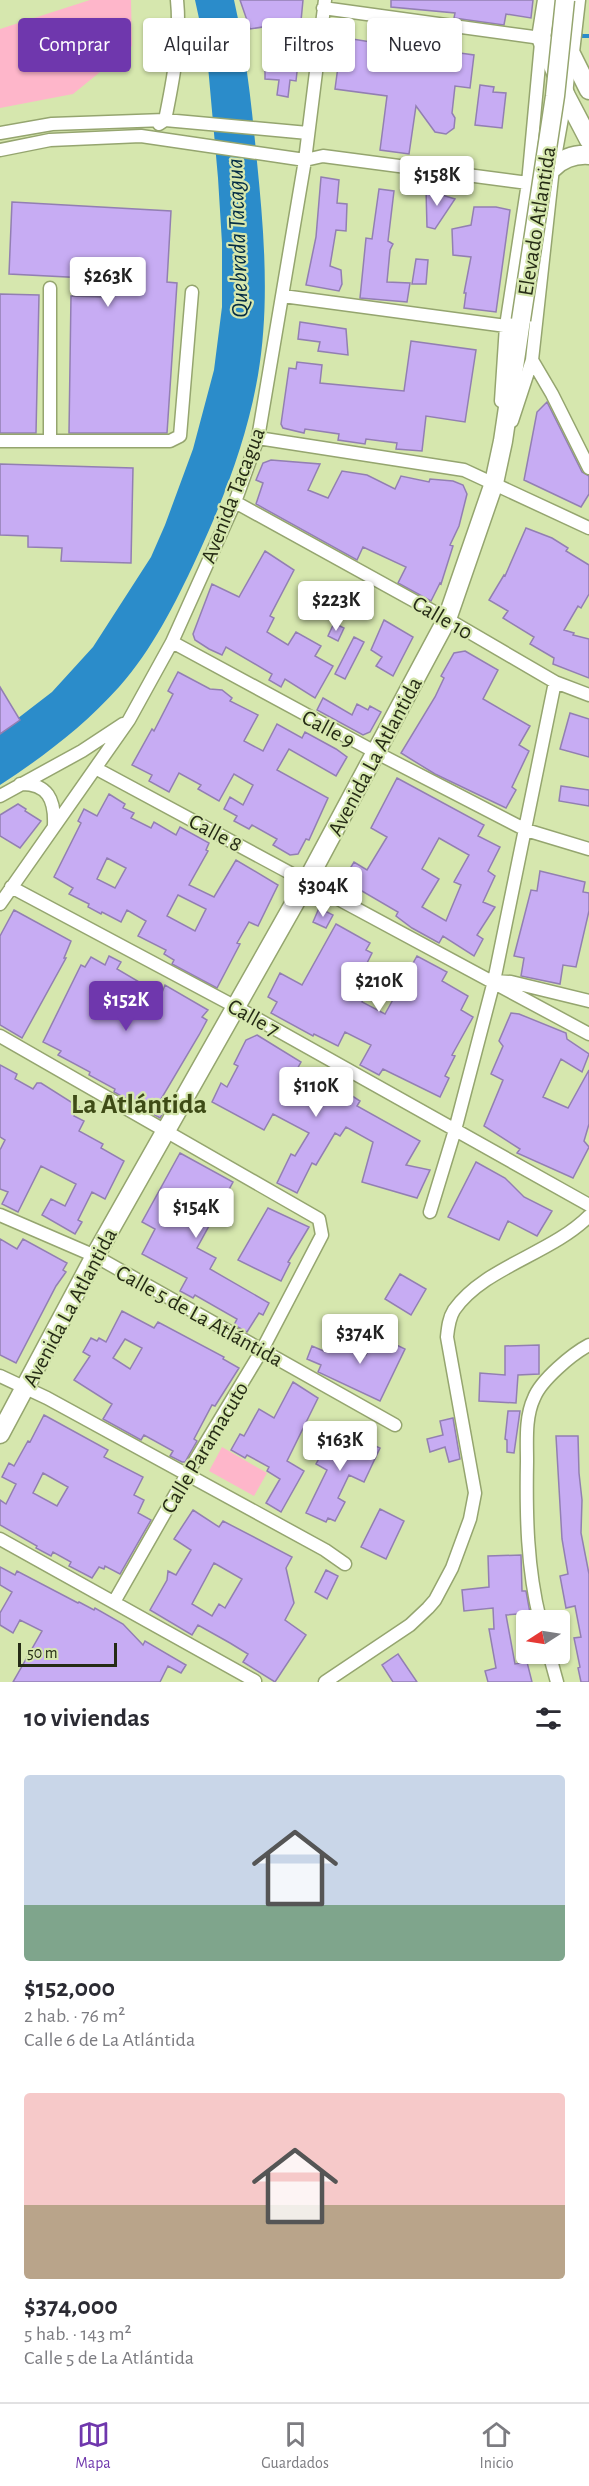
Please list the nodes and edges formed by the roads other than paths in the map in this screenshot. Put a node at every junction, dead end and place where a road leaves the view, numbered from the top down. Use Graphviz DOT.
graph roads {
  1 [pos="177,0"];
  2 [pos="547,0"];
  3 [pos="566,0"];
  4 [pos="576,0"];
  5 [pos="324,4"];
  6 [pos="541,39"];
  7 [pos="570,52"];
  8 [pos="589,90"];
  9 [pos="566,96"];
  10 [pos="165,120"];
  11 [pos="197,123"];
  12 [pos="0,133"];
  13 [pos="308,133"];
  14 [pos="141,136"];
  15 [pos="589,140"];
  16 [pos="194,143"];
  17 [pos="0,150"];
  18 [pos="589,155"];
  19 [pos="305,160"];
  20 [pos="552,175"];
  21 [pos="528,183"];
  22 [pos="50,288"];
  23 [pos="192,292"];
  24 [pos="283,296"];
  25 [pos="513,323"];
  26 [pos="532,360"];
  27 [pos="258,438"];
  28 [pos="0,441"];
  29 [pos="50,441"];
  30 [pos="503,441"];
  31 [pos="589,468"];
  32 [pos="494,483"];
  33 [pos="235,502"];
  34 [pos="589,528"];
  35 [pos="447,619"];
  36 [pos="171,642"];
  37 [pos="555,682"];
  38 [pos="589,695"];
  39 [pos="129,720"];
  40 [pos="377,753"];
  41 [pos="97,769"];
  42 [pos="20,784"];
  43 [pos="0,796"];
  44 [pos="54,826"];
  45 [pos="526,830"];
  46 [pos="589,849"];
  47 [pos="307,881"];
  48 [pos="11,887"];
  49 [pos="0,904"];
  50 [pos="494,981"];
  51 [pos="589,1001"];
  52 [pos="236,1007"];
  53 [pos="589,1034"];
  54 [pos="0,1036"];
  55 [pos="455,1130"];
  56 [pos="165,1133"];
  57 [pos="589,1205"];
  58 [pos="430,1212"];
  59 [pos="0,1215"];
  60 [pos="589,1216"];
  61 [pos="96,1256"];
  62 [pos="589,1345"];
  63 [pos="262,1350"];
  64 [pos="0,1376"];
  65 [pos="25,1387"];
  66 [pos="395,1425"];
  67 [pos="0,1434"];
  68 [pos="187,1474"];
  69 [pos="0,1539"];
  70 [pos="345,1564"];
  71 [pos="114,1602"];
  72 [pos="538,1610"];
  73 [pos="552,1664"];
  74 [pos="255,1681"];
  75 [pos="325,1682"];
  76 [pos="557,1682"];
  1 -- 10 [label="street"];
  2 -- 6 [label="street"];
  3 -- 25 [label="street, Elevado Atlantida, bridge"];
  4 -- 7 [label="street"];
  5 -- 6 [label="street"];
  5 -- 13 [label="street, Avenida Tacagua"];
  6 -- 7 [label="street"];
  6 -- 9 [label="street"];
  6 -- 21 [label="street"];
  7 -- 8 [label="street"];
  7 -- 9 [label="street"];
  9 -- 15 [label="street"];
  9 -- 20 [label="street"];
  10 -- 11 [label="street"];
  10 -- 12 [label="street"];
  10 -- 14 [label="street"];
  11 -- 13 [label="street"];
  11 -- 16 [label="street"];
  13 -- 19 [label="street, Avenida Tacagua"];
  14 -- 16 [label="street"];
  14 -- 17 [label="street"];
  16 -- 19 [label="street"];
  18 -- 20 [label="street"];
  19 -- 21 [label="street"];
  19 -- 24 [label="street, Avenida Tacagua"];
  20 -- 21 [label="street"];
  20 -- 26 [label="street"];
  21 -- 25 [label="street"];
  22 -- 29 [label="street"];
  23 -- 29 [label="street"];
  24 -- 25 [label="street"];
  24 -- 27 [label="street, Avenida Tacagua"];
  25 -- 30 [label="street, Elevado Atlantida"];
  26 -- 30 [label="street"];
  26 -- 31 [label="street"];
  27 -- 32 [label="street"];
  27 -- 33 [label="street, Avenida Tacagua"];
  28 -- 29 [label="street"];
  30 -- 32 [label="street, Avenida La Atlantida"];
  32 -- 34 [label="street"];
  32 -- 35 [label="street, Avenida La Atlantida"];
  33 -- 35 [label="street, Calle 10"];
  33 -- 36 [label="street, Avenida Tacagua"];
  35 -- 37 [label="street, Calle 10"];
  35 -- 40 [label="street, Avenida La Atlantida"];
  36 -- 39 [label="street, Avenida Tacagua"];
  36 -- 40 [label="street, Calle 9"];
  37 -- 38 [label="street, Calle 10"];
  37 -- 45 [label="street"];
  39 -- 41 [label="street"];
  39 -- 42 [label="street, Avenida Tacagua"];
  40 -- 45 [label="street, Calle 9"];
  40 -- 47 [label="street, Avenida La Atlantida"];
  41 -- 44 [label="street"];
  41 -- 47 [label="street, Calle 8"];
  42 -- 43 [label="street, Avenida Tacagua"];
  42 -- 44 [label="street"];
  44 -- 48 [label="street"];
  45 -- 46 [label="street, Calle 9"];
  45 -- 50 [label="street"];
  47 -- 50 [label="street, Calle 8"];
  47 -- 52 [label="street, Avenida La Atlantida"];
  48 -- 49 [label="street"];
  48 -- 52 [label="street, Calle 7"];
  50 -- 51 [label="street"];
  50 -- 53 [label="street, Calle 8"];
  50 -- 55 [label="street"];
  52 -- 55 [label="street, Calle 7"];
  52 -- 56 [label="street, Avenida La Atlantida"];
  54 -- 56 [label="street"];
  55 -- 57 [label="street, Calle 7"];
  55 -- 58 [label="street"];
  56 -- 61 [label="street, Avenida La Atlantida"];
  56 -- 63 [label="street, Calle Paramacuto"];
  59 -- 61 [label="street, Calle 5 de La Atlántida"];
  60 -- 75 [label="street"];
  61 -- 63 [label="street, Calle 5 de La Atlántida"];
  61 -- 65 [label="street, Avenida La Atlantida"];
  62 -- 72 [label="street"];
  63 -- 66 [label="street, Calle 5 de La Atlántida"];
  63 -- 68 [label="street, Calle Paramacuto"];
  64 -- 65 [label="street"];
  65 -- 67 [label="street, Avenida La Atlantida"];
  65 -- 68 [label="street"];
  68 -- 70 [label="street"];
  68 -- 71 [label="street, Calle Paramacuto"];
  69 -- 71 [label="street"];
  71 -- 74 [label="street"];
  73 -- 76 [label="street"];
}
